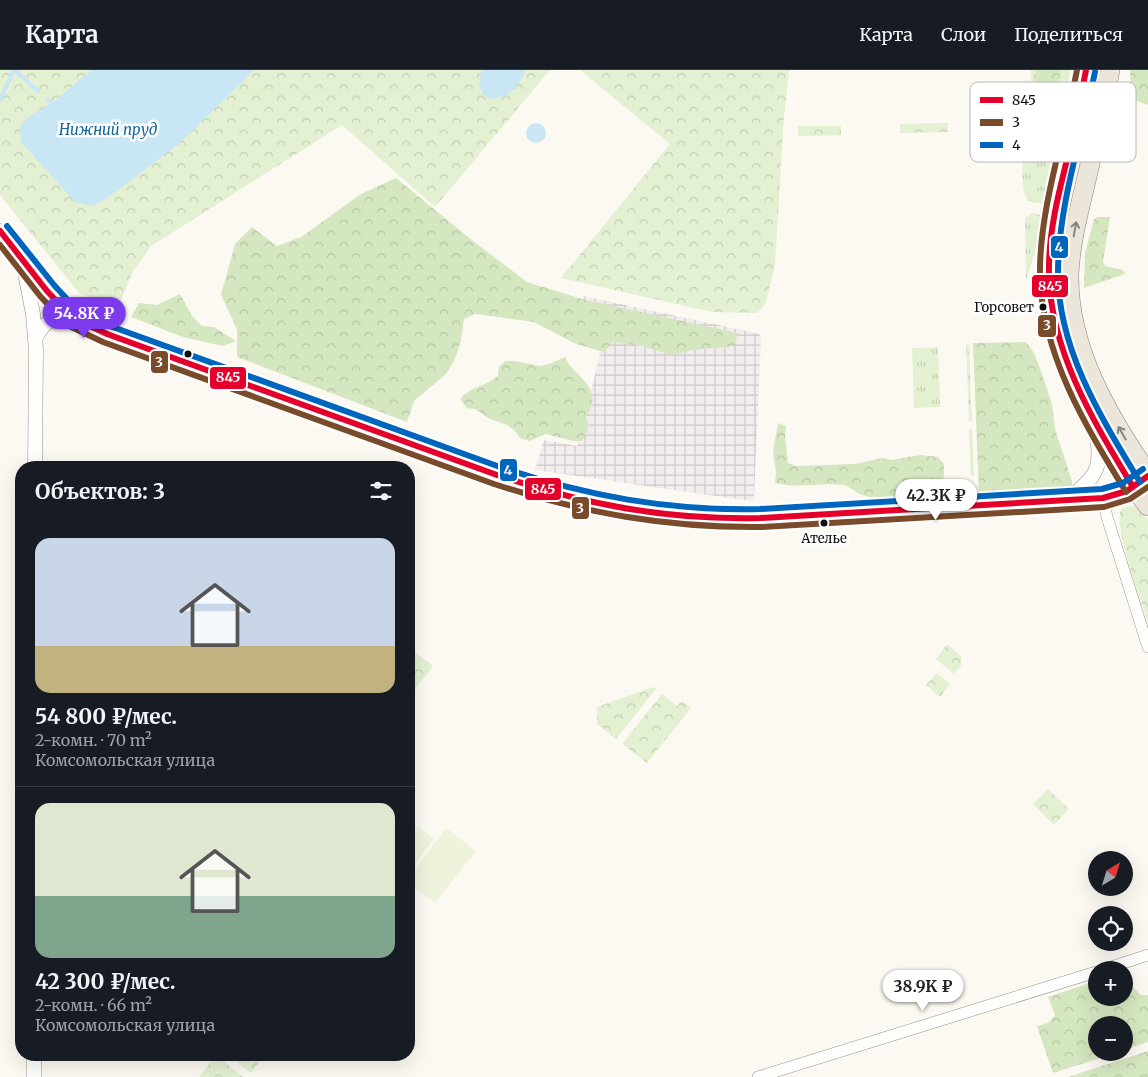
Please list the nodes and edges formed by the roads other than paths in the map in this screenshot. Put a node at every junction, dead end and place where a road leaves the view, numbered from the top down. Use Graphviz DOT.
graph roads {
  1 [pos="1066,162"];
  2 [pos="1090,162"];
  3 [pos="0,231"];
  4 [pos="23,260"];
  5 [pos="73,318"];
  6 [pos="35,340"];
  7 [pos="1096,422"];
  8 [pos="35,461"];
  9 [pos="1148,475"];
  10 [pos="1133,487"];
  11 [pos="1103,498"];
  12 [pos="1067,499"];
  13 [pos="1148,506"];
  14 [pos="1148,647"];
  15 [pos="1148,955"];
  16 [pos="1130,961"];
  17 [pos="1088,974"];
  18 [pos="34,1061"];
  19 [pos="34,1077"];
  20 [pos="758,1077"];
  1 -- 7 [label="main road"];
  9 -- 2 [label="main road, one-way"];
  3 -- 4 [label="street"];
  4 -- 5 [label="street"];
  4 -- 6 [label="street"];
  5 -- 6 [label="street"];
  5 -- 12 [label="street"];
  6 -- 8 [label="street"];
  7 -- 10 [label="main road"];
  7 -- 12 [label="street"];
  9 -- 10 [label="street"];
  10 -- 11 [label="street"];
  10 -- 13 [label="main road"];
  11 -- 12 [label="street"];
  11 -- 14 [label="street"];
  15 -- 16 [label="street"];
  17 -- 20 [label="street"];
  18 -- 19 [label="street"];
}
